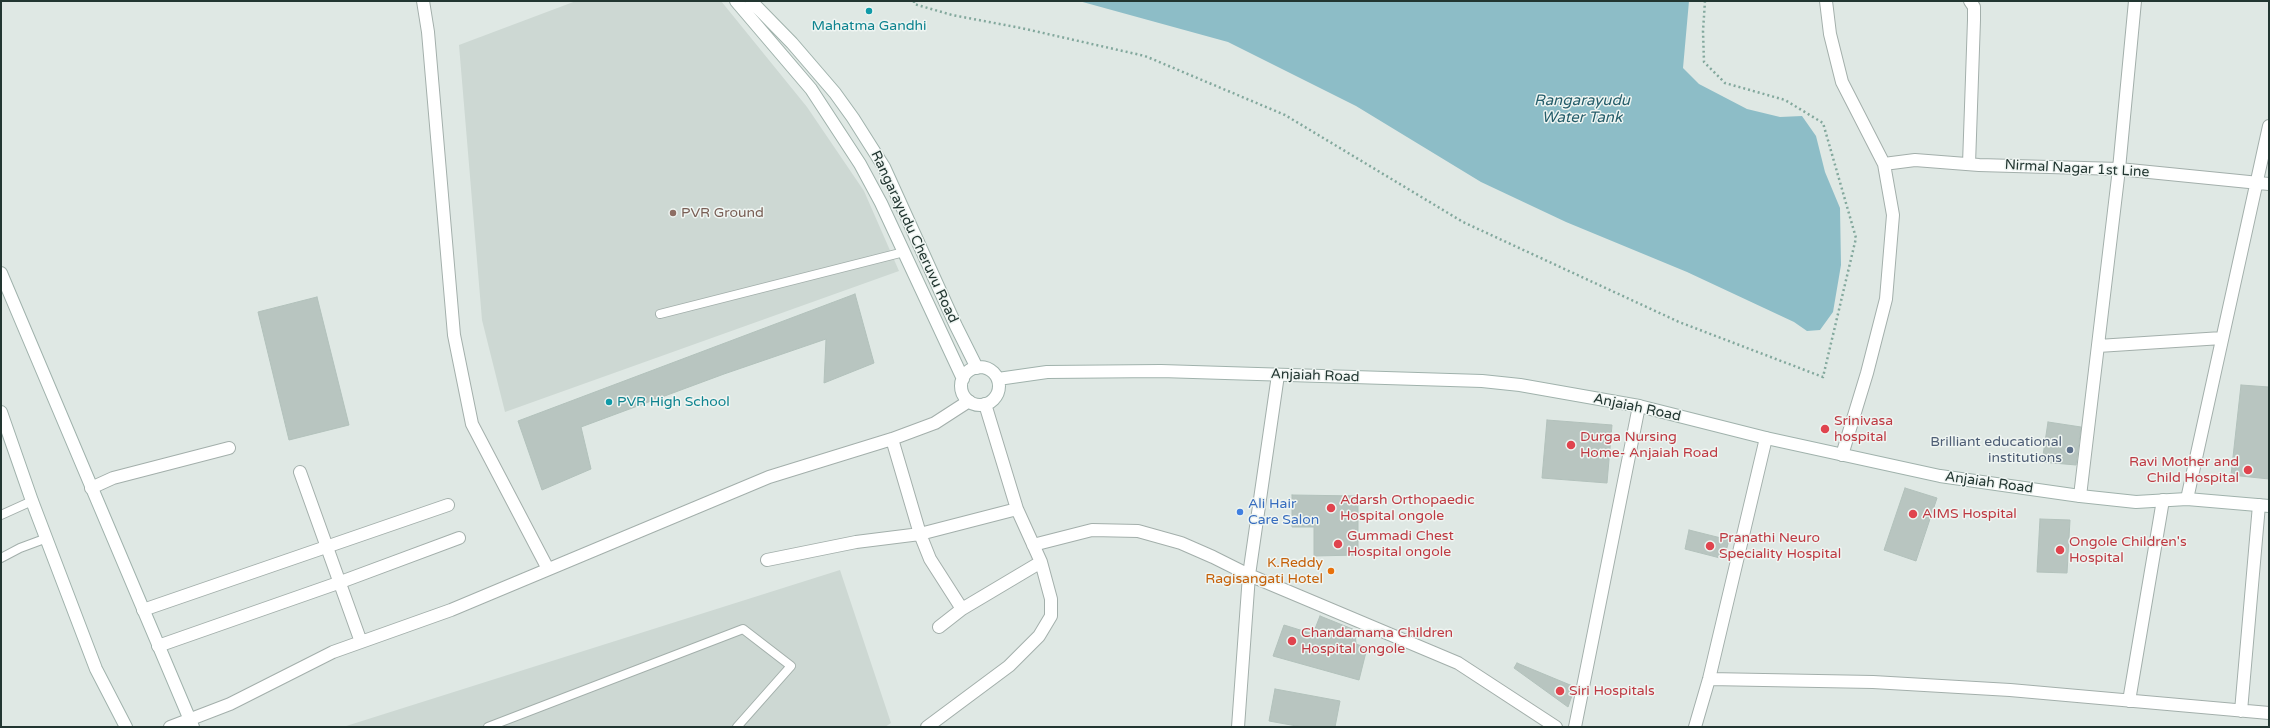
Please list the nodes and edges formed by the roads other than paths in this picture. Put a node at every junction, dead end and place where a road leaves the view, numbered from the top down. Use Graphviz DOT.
graph roads {
  1 [pos="423,1"];
  2 [pos="736,1"];
  3 [pos="751,1"];
  4 [pos="1826,1"];
  5 [pos="1970,1"];
  6 [pos="2135,1"];
  7 [pos="2269,126"];
  8 [pos="1884,164"];
  9 [pos="1969,164"];
  10 [pos="2119,169"];
  11 [pos="2264,184"];
  12 [pos="904,252"];
  13 [pos="1,273"];
  14 [pos="660,314"];
  15 [pos="2222,338"];
  16 [pos="2098,346"];
  17 [pos="977,368"];
  18 [pos="1278,375"];
  19 [pos="963,379"];
  20 [pos="998,379"];
  21 [pos="969,401"];
  22 [pos="985,404"];
  23 [pos="1639,406"];
  24 [pos="1,412"];
  25 [pos="1766,438"];
  26 [pos="892,439"];
  27 [pos="229,448"];
  28 [pos="1842,455"];
  29 [pos="300,472"];
  30 [pos="92,488"];
  31 [pos="2080,496"];
  32 [pos="2187,499"];
  33 [pos="2163,500"];
  34 [pos="32,501"];
  35 [pos="448,505"];
  36 [pos="2264,505"];
  37 [pos="1017,509"];
  38 [pos="1,515"];
  39 [pos="920,534"];
  40 [pos="48,538"];
  41 [pos="459,538"];
  42 [pos="1033,545"];
  43 [pos="326,548"];
  44 [pos="1,558"];
  45 [pos="766,560"];
  46 [pos="1041,562"];
  47 [pos="548,569"];
  48 [pos="1249,575"];
  49 [pos="338,583"];
  50 [pos="962,609"];
  51 [pos="143,610"];
  52 [pos="939,627"];
  53 [pos="361,642"];
  54 [pos="158,646"];
  55 [pos="1709,679"];
  56 [pos="2129,701"];
  57 [pos="2240,711"];
  58 [pos="2269,713"];
  59 [pos="191,723"];
  60 [pos="126,727"];
  61 [pos="170,727"];
  62 [pos="488,727"];
  63 [pos="737,727"];
  64 [pos="927,727"];
  65 [pos="1238,727"];
  66 [pos="1556,727"];
  67 [pos="1575,727"];
  68 [pos="1695,727"];
  1 -- 47 [label="street"];
  2 -- 12 [label="street"];
  3 -- 17 [label="street, Rangarayudu Cheruvu Road"];
  4 -- 8 [label="street"];
  5 -- 9 [label="street"];
  6 -- 10 [label="street"];
  7 -- 11 [label="street"];
  8 -- 9 [label="street, Nirmal Nagar 1st Line"];
  8 -- 28 [label="street"];
  9 -- 10 [label="street, Nirmal Nagar 1st Line"];
  10 -- 11 [label="street, Nirmal Nagar 1st Line"];
  10 -- 16 [label="street"];
  11 -- 15 [label="street"];
  12 -- 14 [label="lane"];
  12 -- 19 [label="street"];
  13 -- 30 [label="street"];
  15 -- 16 [label="street"];
  15 -- 32 [label="street"];
  16 -- 31 [label="street"];
  17 -- 19 [label="street"];
  17 -- 20 [label="street"];
  18 -- 20 [label="street, Anjaiah Road"];
  18 -- 23 [label="street, Anjaiah Road"];
  18 -- 48 [label="street"];
  19 -- 21 [label="street"];
  20 -- 22 [label="street"];
  21 -- 22 [label="street"];
  21 -- 26 [label="street"];
  22 -- 37 [label="street"];
  23 -- 25 [label="street, Anjaiah Road"];
  23 -- 67 [label="street"];
  24 -- 34 [label="street"];
  25 -- 28 [label="street, Anjaiah Road"];
  25 -- 55 [label="street"];
  26 -- 39 [label="street"];
  26 -- 47 [label="street"];
  27 -- 30 [label="street"];
  28 -- 31 [label="street, Anjaiah Road"];
  29 -- 43 [label="street"];
  30 -- 51 [label="street"];
  31 -- 33 [label="street, Anjaiah Road"];
  32 -- 33 [label="street, Anjaiah Road"];
  32 -- 36 [label="street, Anjaiah Road"];
  33 -- 56 [label="street"];
  34 -- 38 [label="lane"];
  34 -- 40 [label="street"];
  35 -- 43 [label="street"];
  36 -- 57 [label="street"];
  37 -- 39 [label="street"];
  37 -- 42 [label="street"];
  39 -- 45 [label="street"];
  39 -- 50 [label="street"];
  40 -- 44 [label="lane"];
  40 -- 60 [label="street"];
  41 -- 49 [label="street"];
  42 -- 46 [label="street"];
  42 -- 48 [label="street"];
  43 -- 49 [label="street"];
  43 -- 51 [label="street"];
  46 -- 50 [label="street"];
  46 -- 64 [label="street"];
  47 -- 53 [label="street"];
  48 -- 65 [label="street"];
  48 -- 66 [label="street"];
  49 -- 53 [label="street"];
  49 -- 54 [label="street"];
  50 -- 52 [label="street"];
  51 -- 54 [label="street"];
  53 -- 59 [label="street"];
  54 -- 59 [label="street"];
  55 -- 56 [label="street"];
  55 -- 68 [label="street"];
  56 -- 57 [label="street"];
  57 -- 58 [label="street"];
  59 -- 61 [label="street"];
  62 -- 63 [label="lane"];
}
